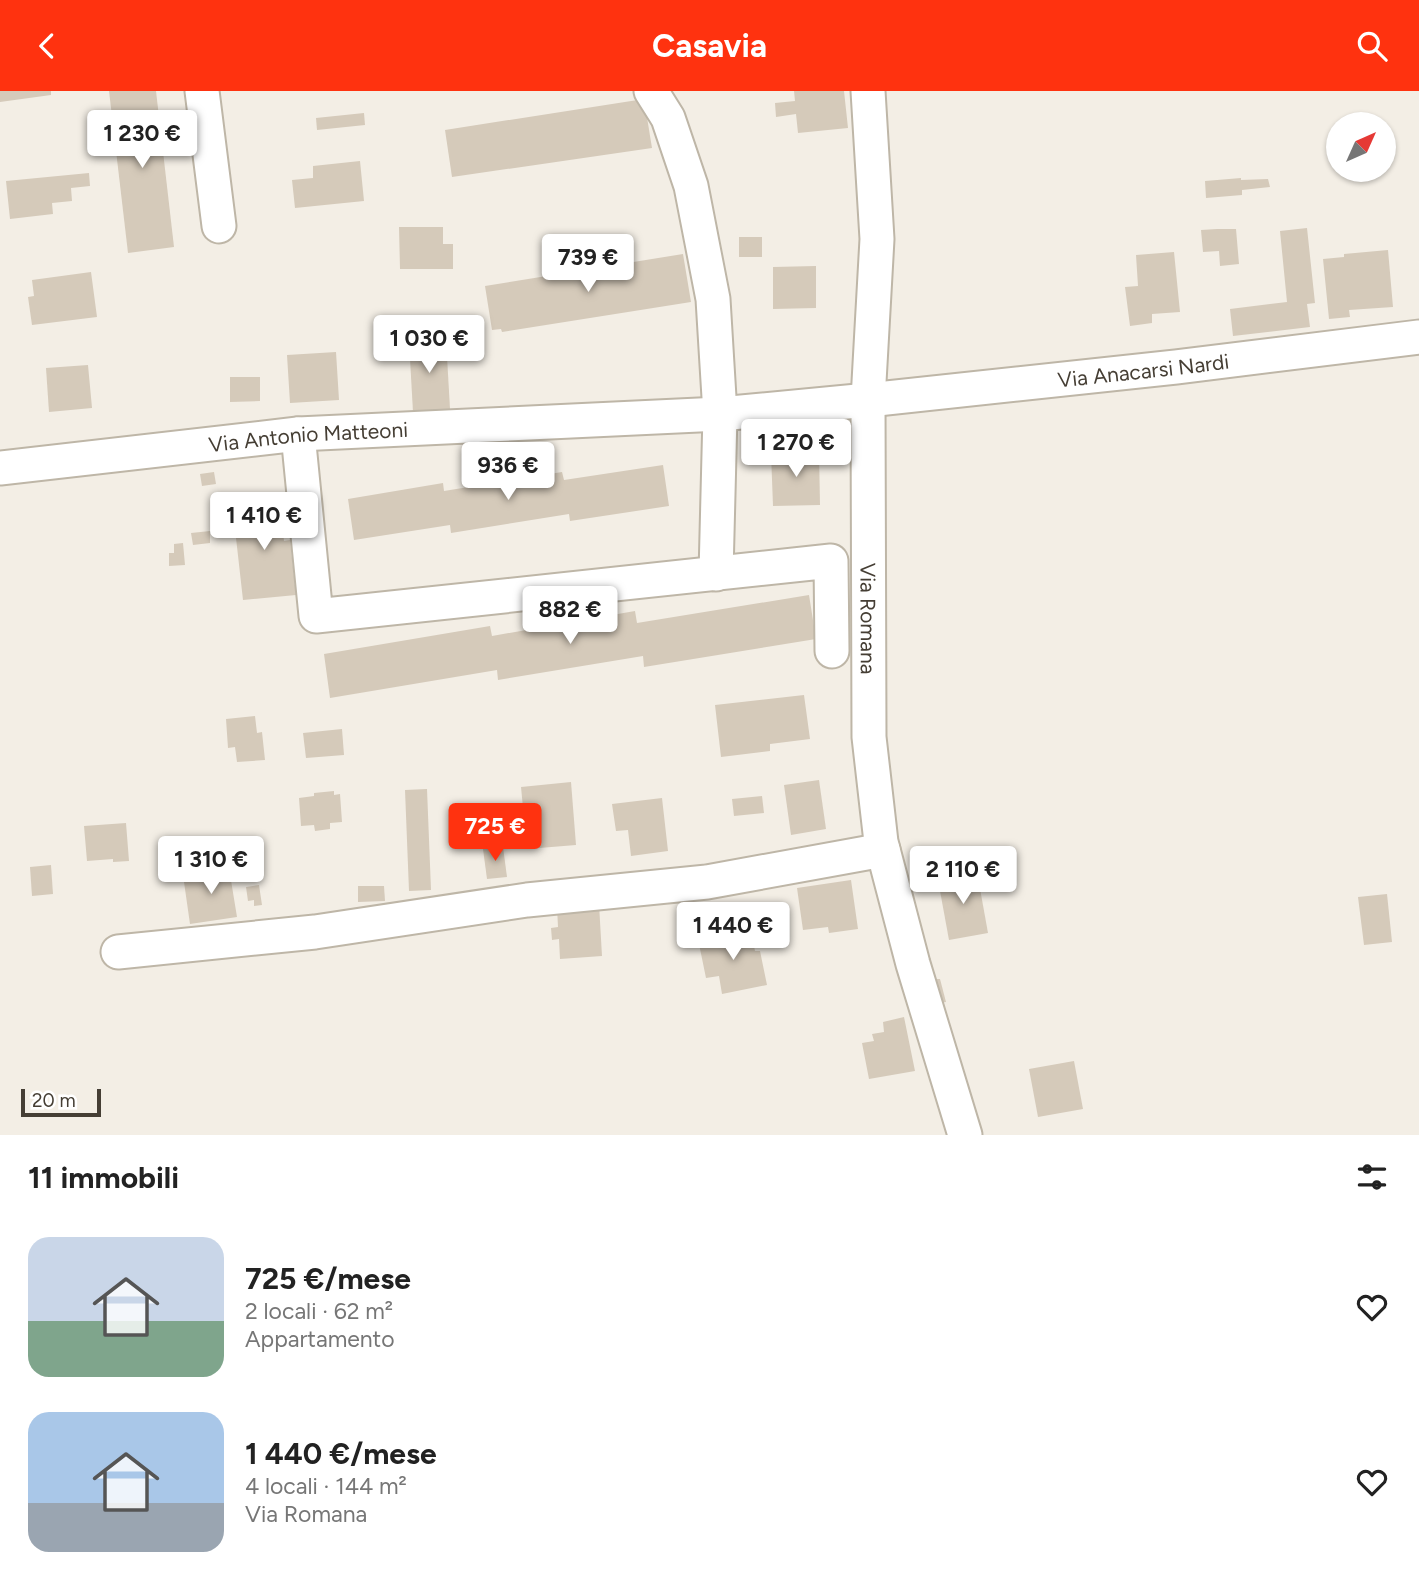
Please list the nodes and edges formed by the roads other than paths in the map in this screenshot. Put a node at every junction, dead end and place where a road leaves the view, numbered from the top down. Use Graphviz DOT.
graph roads {
  1 [pos="202,91"];
  2 [pos="651,91"];
  3 [pos="868,91"];
  4 [pos="219,226"];
  5 [pos="1419,337"];
  6 [pos="868,400"];
  7 [pos="720,414"];
  8 [pos="298,434"];
  9 [pos="0,468"];
  10 [pos="716,573"];
  11 [pos="832,651"];
  12 [pos="883,850"];
  13 [pos="118,952"];
  14 [pos="965,1135"];
  1 -- 4 [label="street"];
  2 -- 7 [label="street"];
  3 -- 6 [label="street, Via Romana"];
  5 -- 6 [label="street, Via Anacarsi Nardi"];
  6 -- 7 [label="street, Via Antonio Matteoni"];
  6 -- 12 [label="street, Via Romana"];
  7 -- 8 [label="street, Via Antonio Matteoni"];
  7 -- 10 [label="street"];
  8 -- 9 [label="street, Via Antonio Matteoni"];
  8 -- 10 [label="street"];
  10 -- 11 [label="street"];
  12 -- 13 [label="street"];
  12 -- 14 [label="street, Via Romana"];
}
